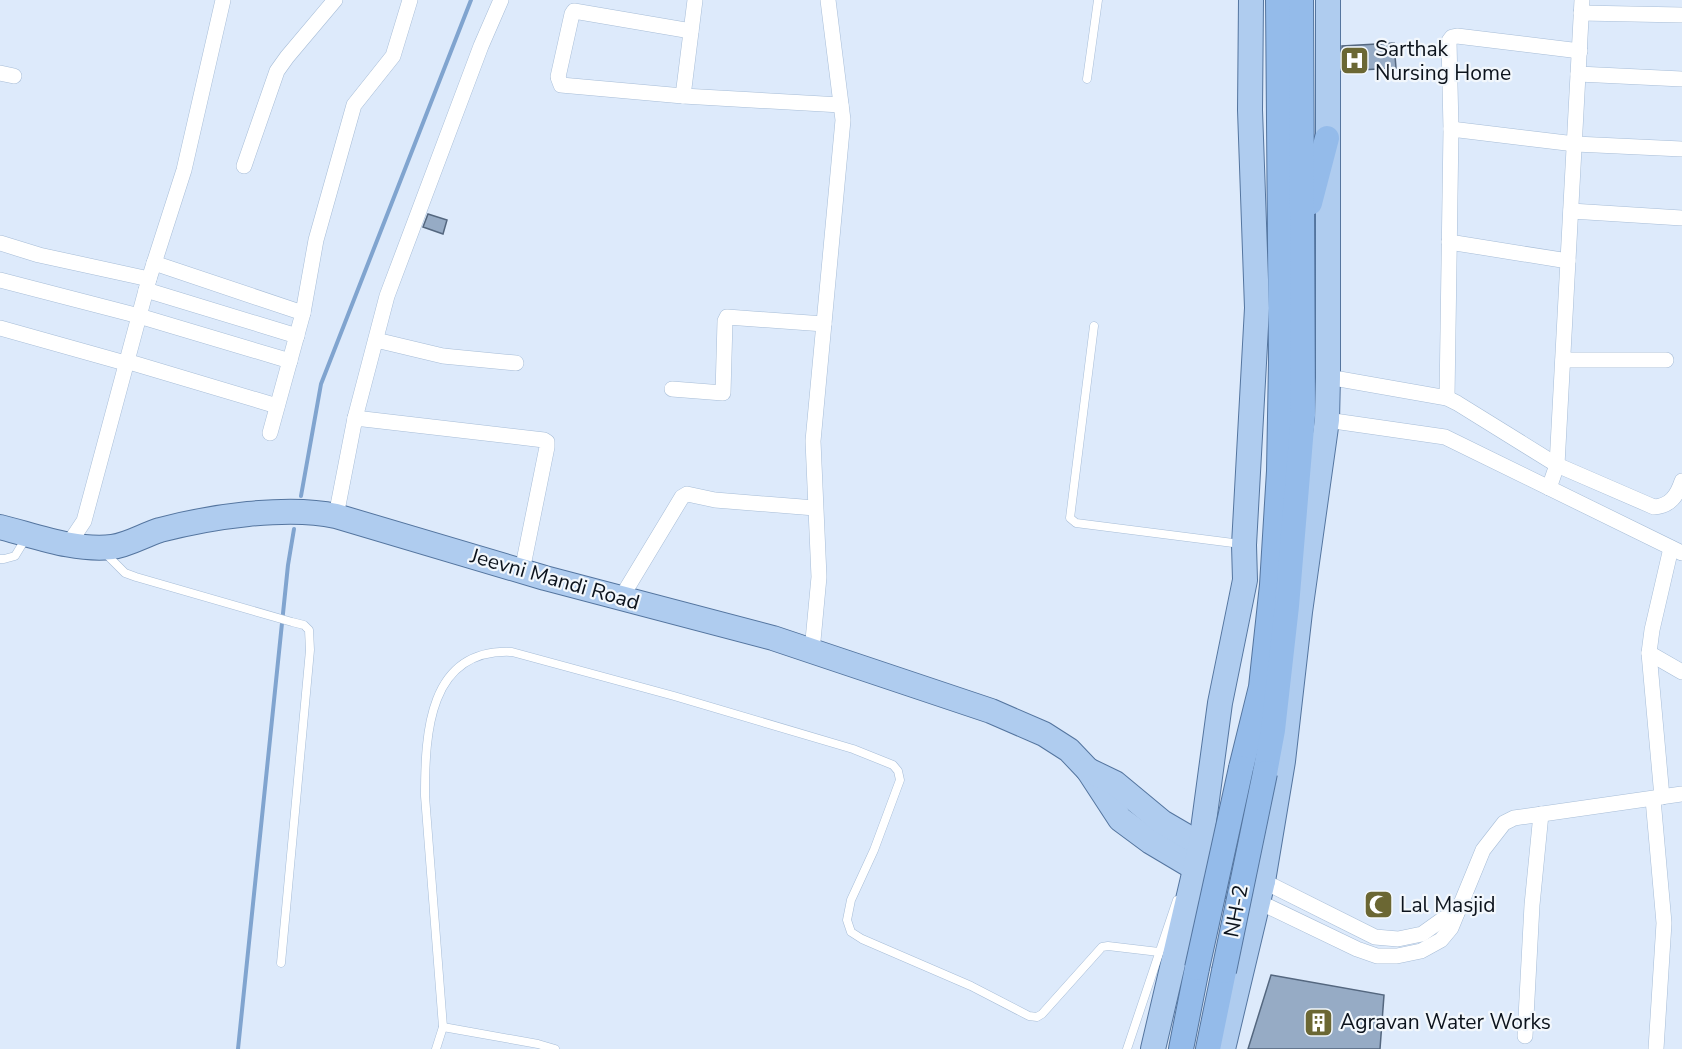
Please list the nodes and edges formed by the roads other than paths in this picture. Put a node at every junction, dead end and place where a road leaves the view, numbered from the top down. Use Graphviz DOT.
graph roads {
  1 [pos="223,0"];
  2 [pos="335,0"];
  3 [pos="410,0"];
  4 [pos="501,0"];
  5 [pos="695,0"];
  6 [pos="828,0"];
  7 [pos="1098,0"];
  8 [pos="1251,0"];
  9 [pos="1278,0"];
  10 [pos="1301,0"];
  11 [pos="1328,0"];
  12 [pos="1582,7"];
  13 [pos="1682,15"];
  14 [pos="691,31"];
  15 [pos="1580,51"];
  16 [pos="1578,74"];
  17 [pos="1086,79"];
  18 [pos="1682,79"];
  19 [pos="683,96"];
  20 [pos="842,105"];
  21 [pos="1451,129"];
  22 [pos="1327,138"];
  23 [pos="1575,144"];
  24 [pos="1682,149"];
  25 [pos="244,166"];
  26 [pos="1571,211"];
  27 [pos="1682,218"];
  28 [pos="1301,232"];
  29 [pos="1449,242"];
  30 [pos="0,243"];
  31 [pos="1568,261"];
  32 [pos="154,263"];
  33 [pos="0,280"];
  34 [pos="148,284"];
  35 [pos="303,313"];
  36 [pos="139,315"];
  37 [pos="824,324"];
  38 [pos="1094,326"];
  39 [pos="0,328"];
  40 [pos="297,336"];
  41 [pos="376,340"];
  42 [pos="1563,360"];
  43 [pos="1666,360"];
  44 [pos="290,361"];
  45 [pos="126,362"];
  46 [pos="516,363"];
  47 [pos="1328,377"];
  48 [pos="672,389"];
  49 [pos="1447,398"];
  50 [pos="277,406"];
  51 [pos="355,418"];
  52 [pos="1327,420"];
  53 [pos="270,433"];
  54 [pos="1557,465"];
  55 [pos="1682,482"];
  56 [pos="1549,488"];
  57 [pos="815,508"];
  58 [pos="336,516"];
  59 [pos="0,527"];
  60 [pos="28,534"];
  61 [pos="68,545"];
  62 [pos="1244,545"];
  63 [pos="100,547"];
  64 [pos="1676,551"];
  65 [pos="0,558"];
  66 [pos="522,571"];
  67 [pos="621,598"];
  68 [pos="812,651"];
  69 [pos="1649,653"];
  70 [pos="1682,672"];
  71 [pos="1088,770"];
  72 [pos="1253,770"];
  73 [pos="1208,789"];
  74 [pos="1682,794"];
  75 [pos="1658,798"];
  76 [pos="1275,807"];
  77 [pos="1541,814"];
  78 [pos="1201,844"];
  79 [pos="1189,869"];
  80 [pos="1260,891"];
  81 [pos="1178,896"];
  82 [pos="1168,947"];
  83 [pos="280,963"];
  84 [pos="1234,965"];
  85 [pos="443,1027"];
  86 [pos="1525,1036"];
  87 [pos="436,1049"];
  88 [pos="555,1049"];
  89 [pos="1127,1049"];
  90 [pos="1153,1049"];
  91 [pos="1181,1049"];
  92 [pos="1208,1049"];
  93 [pos="1223,1049"];
  94 [pos="1656,1049"];
  1 -- 32 [label="street"];
  2 -- 25 [label="street"];
  3 -- 35 [label="street"];
  4 -- 41 [label="street"];
  5 -- 14 [label="street"];
  6 -- 20 [label="street"];
  7 -- 17 [label="lane"];
  8 -- 62 [label="main road"];
  9 -- 72 [label="highway"];
  10 -- 28 [label="highway"];
  11 -- 22 [label="main road"];
  12 -- 13 [label="street"];
  12 -- 15 [label="street"];
  14 -- 19 [label="street"];
  14 -- 19 [label="street"];
  15 -- 16 [label="street"];
  15 -- 21 [label="street"];
  16 -- 18 [label="street"];
  16 -- 23 [label="street"];
  19 -- 20 [label="street"];
  20 -- 37 [label="street"];
  21 -- 23 [label="street"];
  21 -- 29 [label="street"];
  22 -- 28 [label="highway"];
  22 -- 47 [label="main road"];
  23 -- 24 [label="street"];
  23 -- 26 [label="street"];
  26 -- 27 [label="street"];
  26 -- 31 [label="street"];
  28 -- 72 [label="highway"];
  29 -- 31 [label="street"];
  29 -- 49 [label="street"];
  30 -- 34 [label="street"];
  31 -- 42 [label="street"];
  32 -- 34 [label="street"];
  32 -- 35 [label="street"];
  33 -- 36 [label="street"];
  34 -- 36 [label="street"];
  34 -- 40 [label="street"];
  35 -- 40 [label="street"];
  36 -- 44 [label="street"];
  36 -- 45 [label="street"];
  37 -- 48 [label="street"];
  37 -- 57 [label="street"];
  38 -- 62 [label="lane"];
  39 -- 45 [label="street"];
  40 -- 44 [label="street"];
  41 -- 46 [label="street"];
  41 -- 51 [label="street"];
  42 -- 43 [label="street"];
  42 -- 54 [label="street"];
  44 -- 50 [label="street"];
  45 -- 50 [label="street"];
  45 -- 61 [label="street"];
  47 -- 49 [label="street"];
  47 -- 52 [label="main road"];
  49 -- 54 [label="street"];
  50 -- 53 [label="street"];
  51 -- 58 [label="street"];
  51 -- 66 [label="street"];
  52 -- 56 [label="street"];
  52 -- 76 [label="main road"];
  54 -- 55 [label="street"];
  54 -- 56 [label="street"];
  56 -- 64 [label="street"];
  57 -- 67 [label="street"];
  57 -- 68 [label="street"];
  58 -- 63 [label="main road, Jeevni Mandi Road"];
  58 -- 66 [label="main road, Jeevni Mandi Road"];
  59 -- 60 [label="main road, Jeevni Mandi Road"];
  60 -- 61 [label="main road, Jeevni Mandi Road"];
  60 -- 65 [label="lane"];
  61 -- 63 [label="main road, Jeevni Mandi Road"];
  62 -- 73 [label="main road"];
  63 -- 83 [label="lane"];
  64 -- 69 [label="street"];
  66 -- 67 [label="main road, Jeevni Mandi Road"];
  67 -- 68 [label="main road, Jeevni Mandi Road"];
  68 -- 71 [label="main road, Jeevni Mandi Road"];
  69 -- 70 [label="street"];
  69 -- 75 [label="street"];
  71 -- 78 [label="main road, Jeevni Mandi Road"];
  71 -- 79 [label="main road, Jeevni Mandi Road"];
  72 -- 84 [label="highway, NH-2, bridge"];
  72 -- 91 [label="highway, bridge"];
  73 -- 76 [label="main road"];
  73 -- 78 [label="main road"];
  74 -- 75 [label="street"];
  75 -- 77 [label="street"];
  75 -- 94 [label="street"];
  76 -- 80 [label="main road"];
  77 -- 80 [label="street"];
  77 -- 86 [label="street"];
  78 -- 79 [label="main road"];
  78 -- 80 [label="main road, Jeevni Mandi Road"];
  79 -- 80 [label="main road, Jeevni Mandi Road"];
  79 -- 82 [label="main road"];
  80 -- 84 [label="main road"];
  81 -- 82 [label="lane"];
  82 -- 84 [label="main road"];
  82 -- 85 [label="lane"];
  82 -- 89 [label="lane"];
  82 -- 90 [label="main road"];
  84 -- 92 [label="highway, NH-2"];
  84 -- 93 [label="main road"];
  85 -- 87 [label="lane"];
  85 -- 88 [label="lane"];
}
